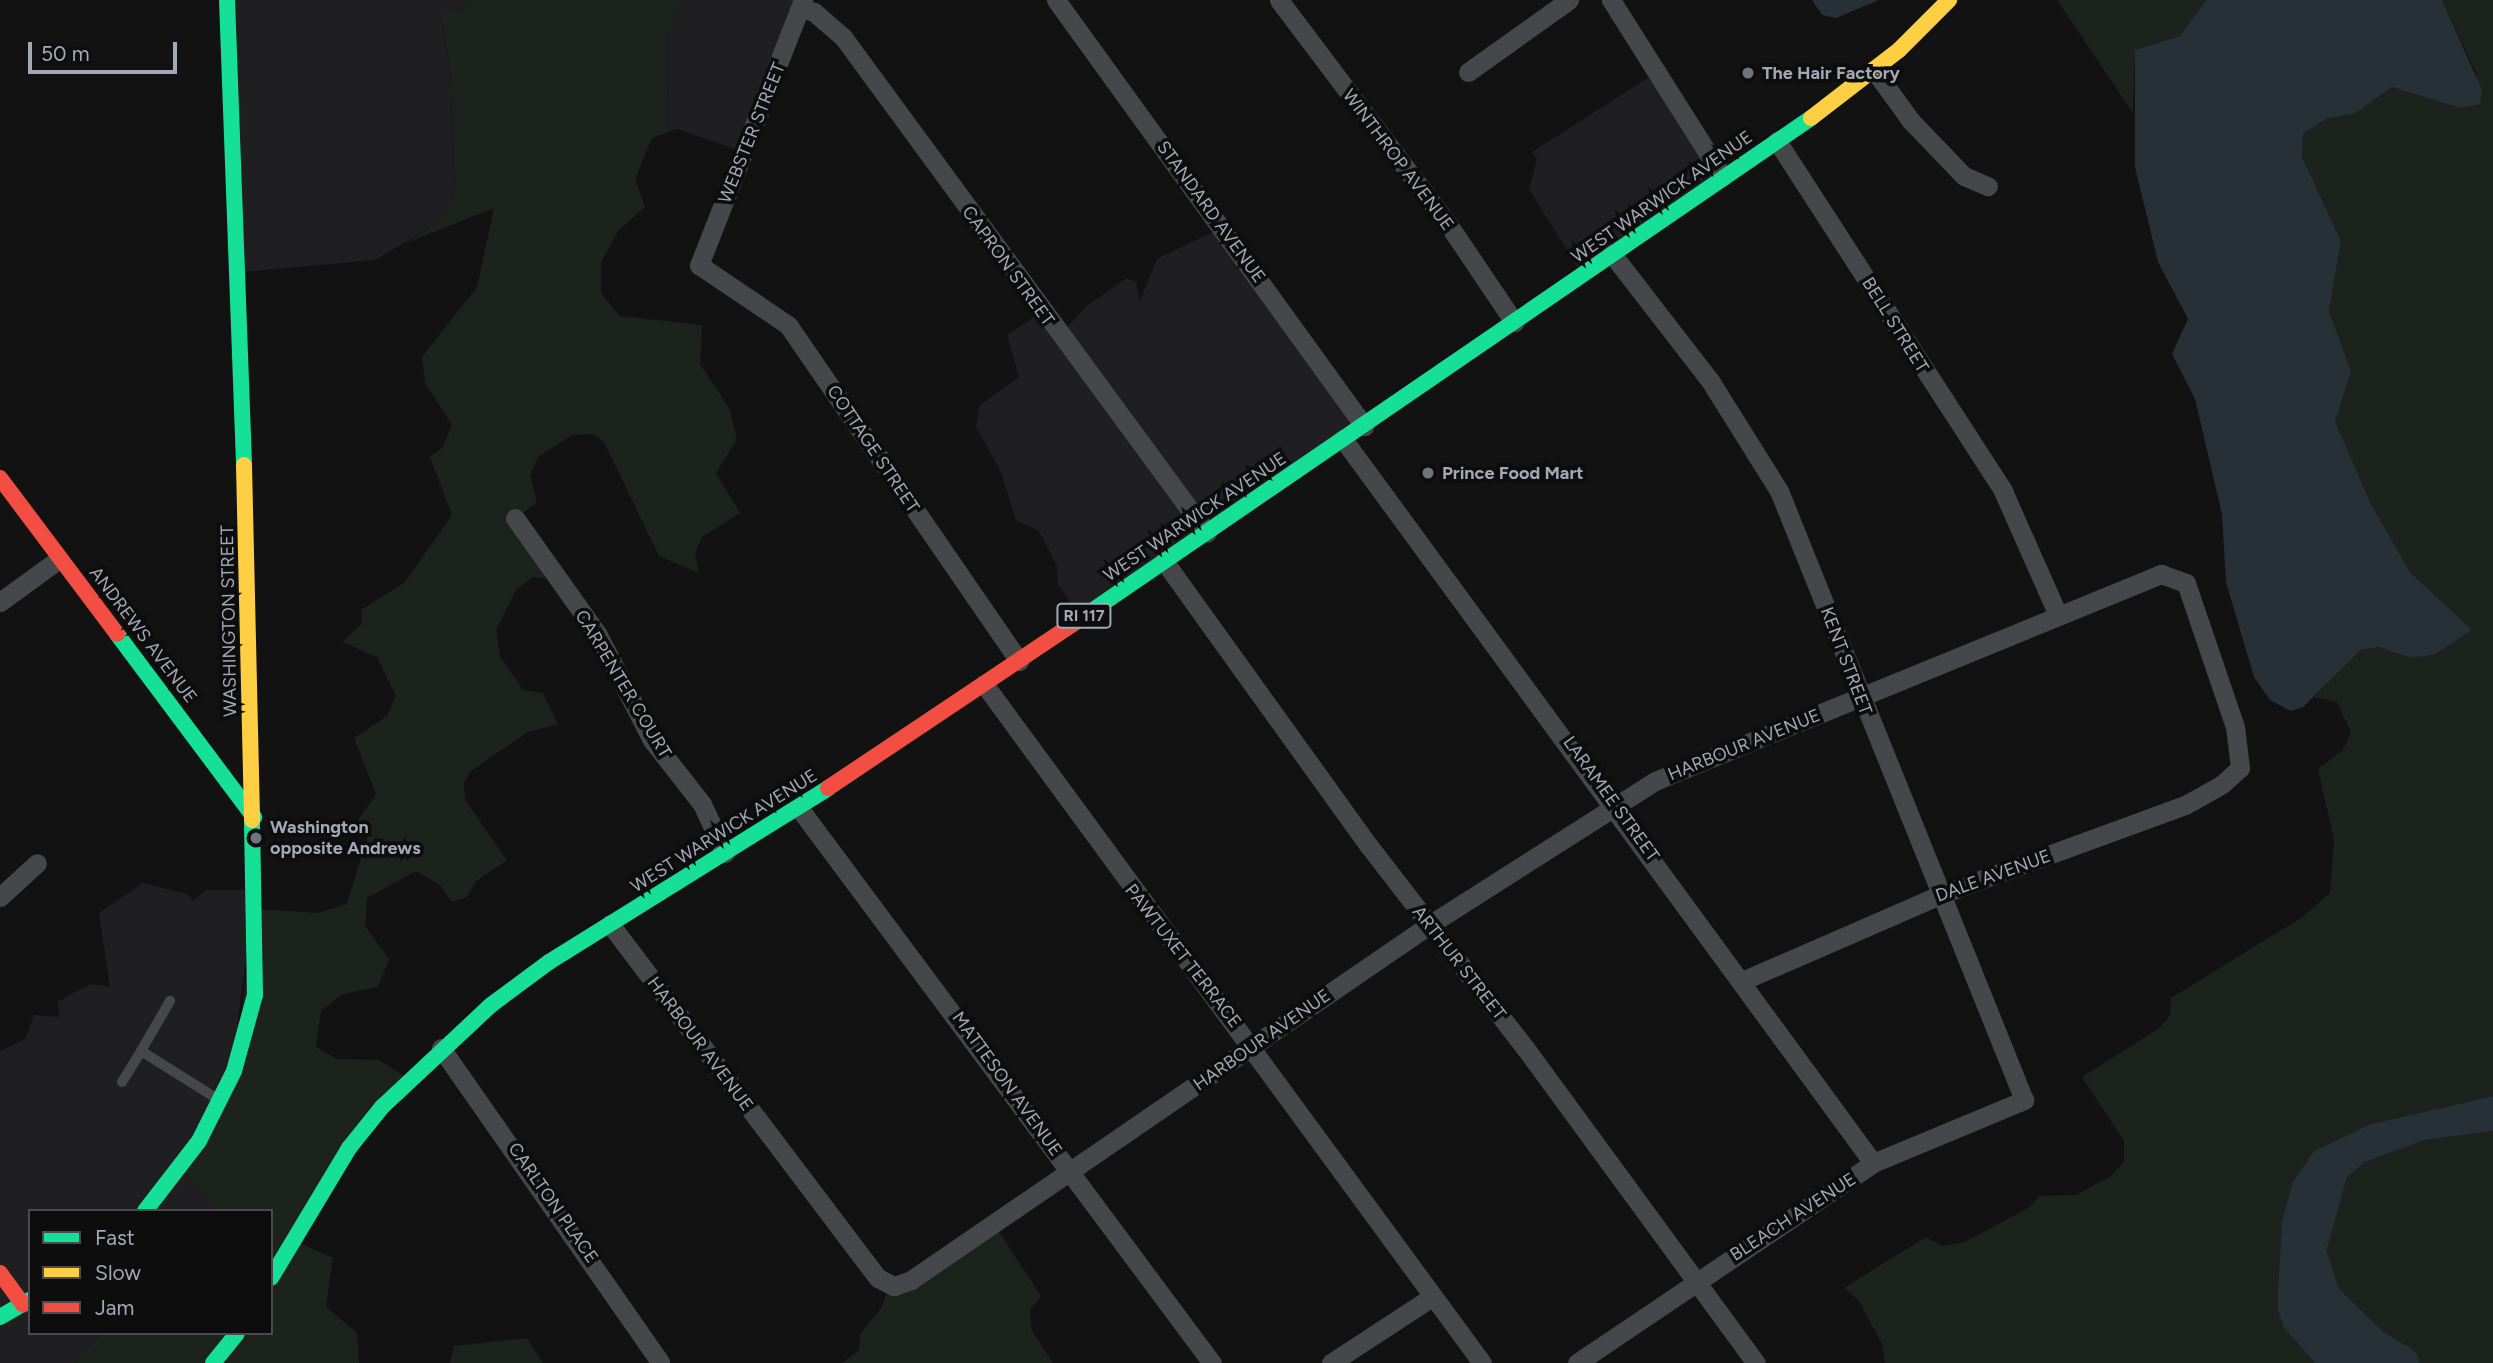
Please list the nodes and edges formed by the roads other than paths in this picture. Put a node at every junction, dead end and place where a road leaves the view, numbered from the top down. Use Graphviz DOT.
graph roads {
  1 [pos="227,0"];
  2 [pos="1056,0"];
  3 [pos="1279,0"];
  4 [pos="1569,0"];
  5 [pos="1611,0"];
  6 [pos="1949,0"];
  7 [pos="802,4"];
  8 [pos="1874,70"];
  9 [pos="1468,72"];
  10 [pos="1777,141"];
  11 [pos="1723,177"];
  12 [pos="1988,186"];
  13 [pos="1612,254"];
  14 [pos="699,265"];
  15 [pos="1514,322"];
  16 [pos="1364,426"];
  17 [pos="1343,439"];
  18 [pos="0,478"];
  19 [pos="515,518"];
  20 [pos="1208,533"];
  21 [pos="59,559"];
  22 [pos="1164,561"];
  23 [pos="0,602"];
  24 [pos="2058,615"];
  25 [pos="1019,661"];
  26 [pos="984,684"];
  27 [pos="1859,698"];
  28 [pos="2240,768"];
  29 [pos="1614,806"];
  30 [pos="799,808"];
  31 [pos="254,817"];
  32 [pos="725,853"];
  33 [pos="37,863"];
  34 [pos="1941,894"];
  35 [pos="0,897"];
  36 [pos="610,923"];
  37 [pos="1429,925"];
  38 [pos="1744,980"];
  39 [pos="170,1001"];
  40 [pos="441,1048"];
  41 [pos="1253,1048"];
  42 [pos="141,1051"];
  43 [pos="122,1082"];
  44 [pos="220,1100"];
  45 [pos="2024,1100"];
  46 [pos="1873,1163"];
  47 [pos="1070,1171"];
  48 [pos="147,1209"];
  49 [pos="0,1273"];
  50 [pos="273,1275"];
  51 [pos="1695,1282"];
  52 [pos="1432,1297"];
  53 [pos="27,1303"];
  54 [pos="0,1317"];
  55 [pos="235,1335"];
  56 [pos="660,1362"];
  57 [pos="213,1363"];
  58 [pos="1212,1363"];
  59 [pos="1331,1363"];
  60 [pos="1482,1363"];
  61 [pos="1577,1363"];
  62 [pos="1756,1363"];
  1 -- 31 [label="main road, WASHINGTON STREET"];
  2 -- 16 [label="street, STANDARD AVENUE"];
  3 -- 15 [label="street, WINTHROP AVENUE"];
  4 -- 9 [label="street"];
  5 -- 11 [label="street"];
  6 -- 8 [label="main road, WEST WARWICK AVENUE / RI 117"];
  7 -- 14 [label="street, WEBSTER STREET"];
  7 -- 20 [label="street, CAPRON STREET"];
  8 -- 10 [label="main road, WEST WARWICK AVENUE / RI 117"];
  8 -- 12 [label="street"];
  10 -- 11 [label="main road, WEST WARWICK AVENUE / RI 117"];
  10 -- 24 [label="street, BELL STREET"];
  11 -- 13 [label="main road, WEST WARWICK AVENUE / RI 117"];
  13 -- 15 [label="main road, WEST WARWICK AVENUE / RI 117"];
  13 -- 27 [label="street, KENT STREET"];
  14 -- 25 [label="street, COTTAGE STREET"];
  15 -- 16 [label="main road, WEST WARWICK AVENUE / RI 117"];
  16 -- 17 [label="main road, WEST WARWICK AVENUE / RI 117"];
  17 -- 20 [label="main road, WEST WARWICK AVENUE / RI 117"];
  17 -- 29 [label="street, LARAMEE STREET"];
  18 -- 21 [label="main road, ANDREWS AVENUE"];
  19 -- 32 [label="street, CARPENTER COURT"];
  20 -- 22 [label="main road, WEST WARWICK AVENUE / RI 117"];
  21 -- 23 [label="street"];
  21 -- 31 [label="main road, ANDREWS AVENUE"];
  22 -- 25 [label="main road, WEST WARWICK AVENUE / RI 117"];
  22 -- 37 [label="street, ARTHUR STREET"];
  24 -- 27 [label="street, HARBOUR AVENUE"];
  24 -- 28 [label="street, HARBOUR AVENUE"];
  25 -- 26 [label="main road, WEST WARWICK AVENUE / RI 117"];
  26 -- 30 [label="main road, WEST WARWICK AVENUE / RI 117"];
  26 -- 41 [label="street, PAWTUXET TERRACE"];
  27 -- 29 [label="street, HARBOUR AVENUE"];
  27 -- 34 [label="street, KENT STREET"];
  28 -- 34 [label="street, DALE AVENUE"];
  29 -- 37 [label="street, HARBOUR AVENUE"];
  29 -- 38 [label="street, LARAMEE STREET"];
  30 -- 32 [label="main road, WEST WARWICK AVENUE / RI 117"];
  30 -- 47 [label="street, MATTESON AVENUE"];
  31 -- 44 [label="main road, WASHINGTON STREET"];
  32 -- 36 [label="main road, WEST WARWICK AVENUE / RI 117"];
  33 -- 35 [label="street"];
  34 -- 38 [label="street, DALE AVENUE"];
  34 -- 45 [label="street, KENT STREET"];
  36 -- 40 [label="main road, WEST WARWICK AVENUE / RI 117"];
  36 -- 47 [label="street, HARBOUR AVENUE"];
  37 -- 41 [label="street, HARBOUR AVENUE"];
  37 -- 51 [label="street, ARTHUR STREET"];
  38 -- 46 [label="street, LARAMEE STREET"];
  39 -- 42 [label="lane"];
  40 -- 50 [label="main road, WEST WARWICK AVENUE / RI 117"];
  40 -- 56 [label="street, CARLTON PLACE"];
  41 -- 47 [label="street, HARBOUR AVENUE"];
  41 -- 52 [label="street, PAWTUXET TERRACE"];
  42 -- 43 [label="lane"];
  42 -- 44 [label="lane"];
  44 -- 48 [label="main road, WASHINGTON STREET"];
  45 -- 46 [label="street, BLEACH AVENUE"];
  46 -- 51 [label="street, BLEACH AVENUE"];
  47 -- 58 [label="street, MATTESON AVENUE"];
  49 -- 53 [label="main road"];
  51 -- 61 [label="street, BLEACH AVENUE"];
  51 -- 62 [label="street, ARTHUR STREET"];
  52 -- 59 [label="street"];
  52 -- 60 [label="street, PAWTUXET TERRACE"];
  53 -- 54 [label="main road"];
  55 -- 57 [label="main road"];
}
